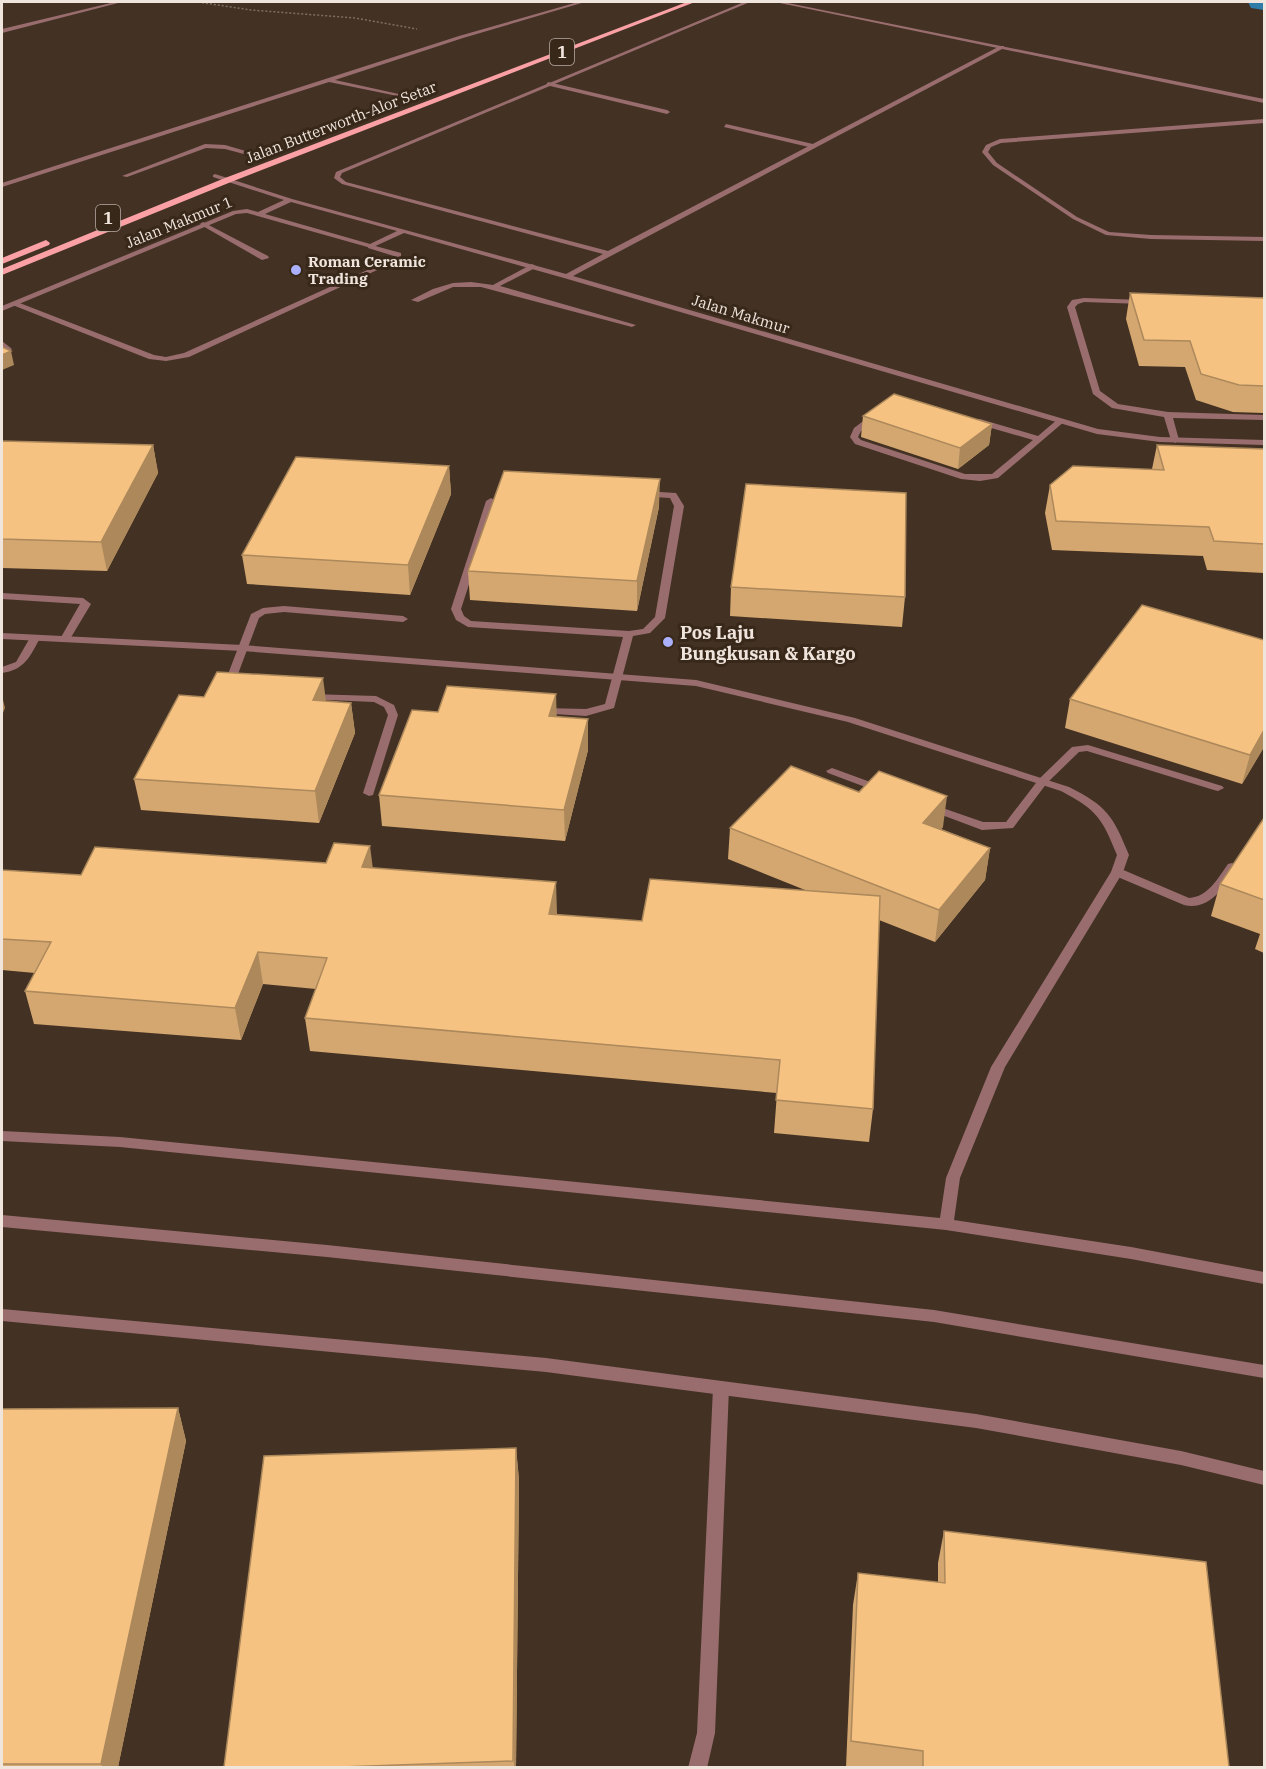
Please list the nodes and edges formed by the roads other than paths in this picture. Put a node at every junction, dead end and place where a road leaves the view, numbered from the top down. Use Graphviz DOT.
graph roads {
  1 [pos="119,2"];
  2 [pos="582,2"];
  3 [pos="669,2"];
  4 [pos="692,2"];
  5 [pos="747,2"];
  6 [pos="778,2"];
  7 [pos="2,31"];
  8 [pos="1002,47"];
  9 [pos="328,80"];
  10 [pos="548,84"];
  11 [pos="416,99"];
  12 [pos="1264,101"];
  13 [pos="667,112"];
  14 [pos="1264,121"];
  15 [pos="726,126"];
  16 [pos="813,146"];
  17 [pos="263,157"];
  18 [pos="125,176"];
  19 [pos="215,176"];
  20 [pos="228,180"];
  21 [pos="2,185"];
  22 [pos="290,200"];
  23 [pos="259,214"];
  24 [pos="203,224"];
  25 [pos="403,231"];
  26 [pos="1264,239"];
  27 [pos="371,246"];
  28 [pos="610,254"];
  29 [pos="265,258"];
  30 [pos="2,261"];
  31 [pos="532,266"];
  32 [pos="2,272"];
  33 [pos="567,276"];
  34 [pos="494,287"];
  35 [pos="415,300"];
  36 [pos="1152,302"];
  37 [pos="14,304"];
  38 [pos="2,309"];
  39 [pos="632,325"];
  40 [pos="2,343"];
  41 [pos="2,354"];
  42 [pos="885,408"];
  43 [pos="1167,415"];
  44 [pos="1264,418"];
  45 [pos="970,420"];
  46 [pos="1061,421"];
  47 [pos="1039,439"];
  48 [pos="1174,440"];
  49 [pos="1264,443"];
  50 [pos="629,493"];
  51 [pos="491,501"];
  52 [pos="2,596"];
  53 [pos="403,619"];
  54 [pos="628,634"];
  55 [pos="2,636"];
  56 [pos="35,638"];
  57 [pos="65,639"];
  58 [pos="242,648"];
  59 [pos="2,670"];
  60 [pos="619,675"];
  61 [pos="244,694"];
  62 [pos="304,696"];
  63 [pos="528,710"];
  64 [pos="832,771"];
  65 [pos="1043,781"];
  66 [pos="1218,788"];
  67 [pos="369,793"];
  68 [pos="896,795"];
  69 [pos="918,802"];
  70 [pos="1242,854"];
  71 [pos="1117,872"];
  72 [pos="2,1136"];
  73 [pos="2,1221"];
  74 [pos="946,1224"];
  75 [pos="1264,1278"];
  76 [pos="2,1314"];
  77 [pos="1264,1372"];
  78 [pos="721,1388"];
  79 [pos="1264,1478"];
  80 [pos="697,1767"];
  1 -- 7 [label="street"];
  2 -- 9 [label="street"];
  3 -- 11 [label="main road, Jalan Butterworth-Alor Setar / 1"];
  4 -- 20 [label="main road, Jalan Butterworth-Alor Setar / 1"];
  5 -- 10 [label="street"];
  6 -- 8 [label="street"];
  8 -- 12 [label="street"];
  8 -- 16 [label="street"];
  9 -- 11 [label="street"];
  9 -- 21 [label="street"];
  10 -- 13 [label="street"];
  10 -- 28 [label="street"];
  11 -- 17 [label="main road, Jalan Butterworth-Alor Setar / 1"];
  14 -- 26 [label="street"];
  15 -- 16 [label="street"];
  16 -- 28 [label="street"];
  17 -- 18 [label="street"];
  17 -- 19 [label="main road, Jalan Butterworth-Alor Setar / 1"];
  19 -- 20 [label="street, Jalan Makmur"];
  19 -- 30 [label="main road, Jalan Butterworth-Alor Setar / 1"];
  20 -- 22 [label="street, Jalan Makmur"];
  20 -- 32 [label="main road, Jalan Butterworth-Alor Setar / 1"];
  22 -- 23 [label="street"];
  22 -- 25 [label="street, Jalan Makmur"];
  23 -- 24 [label="street, Jalan Makmur 1"];
  23 -- 27 [label="street, Jalan Makmur 1"];
  24 -- 29 [label="street"];
  24 -- 37 [label="street, Jalan Makmur 1"];
  25 -- 27 [label="street"];
  25 -- 31 [label="street, Jalan Makmur"];
  27 -- 37 [label="street, Jalan Makmur 1"];
  28 -- 33 [label="street"];
  31 -- 33 [label="street, Jalan Makmur"];
  31 -- 34 [label="street"];
  33 -- 46 [label="street, Jalan Makmur"];
  34 -- 35 [label="street"];
  34 -- 39 [label="street"];
  36 -- 43 [label="street"];
  37 -- 38 [label="street, Jalan Makmur 1"];
  40 -- 41 [label="street"];
  42 -- 47 [label="street"];
  43 -- 44 [label="street"];
  43 -- 48 [label="street"];
  45 -- 47 [label="street"];
  46 -- 47 [label="street"];
  46 -- 48 [label="street, Jalan Makmur"];
  48 -- 49 [label="street, Jalan Makmur"];
  50 -- 54 [label="street"];
  51 -- 54 [label="street"];
  52 -- 57 [label="street"];
  53 -- 58 [label="street"];
  54 -- 60 [label="street"];
  55 -- 56 [label="street"];
  56 -- 57 [label="street"];
  56 -- 59 [label="street"];
  57 -- 58 [label="street"];
  58 -- 60 [label="street"];
  58 -- 61 [label="street"];
  60 -- 63 [label="street"];
  60 -- 65 [label="street"];
  62 -- 67 [label="street"];
  64 -- 68 [label="street"];
  65 -- 66 [label="street"];
  65 -- 69 [label="street"];
  65 -- 71 [label="street"];
  70 -- 71 [label="street"];
  71 -- 74 [label="street"];
  72 -- 74 [label="street"];
  73 -- 77 [label="street"];
  74 -- 75 [label="street"];
  76 -- 78 [label="street"];
  78 -- 79 [label="street"];
  78 -- 80 [label="street"];
}
